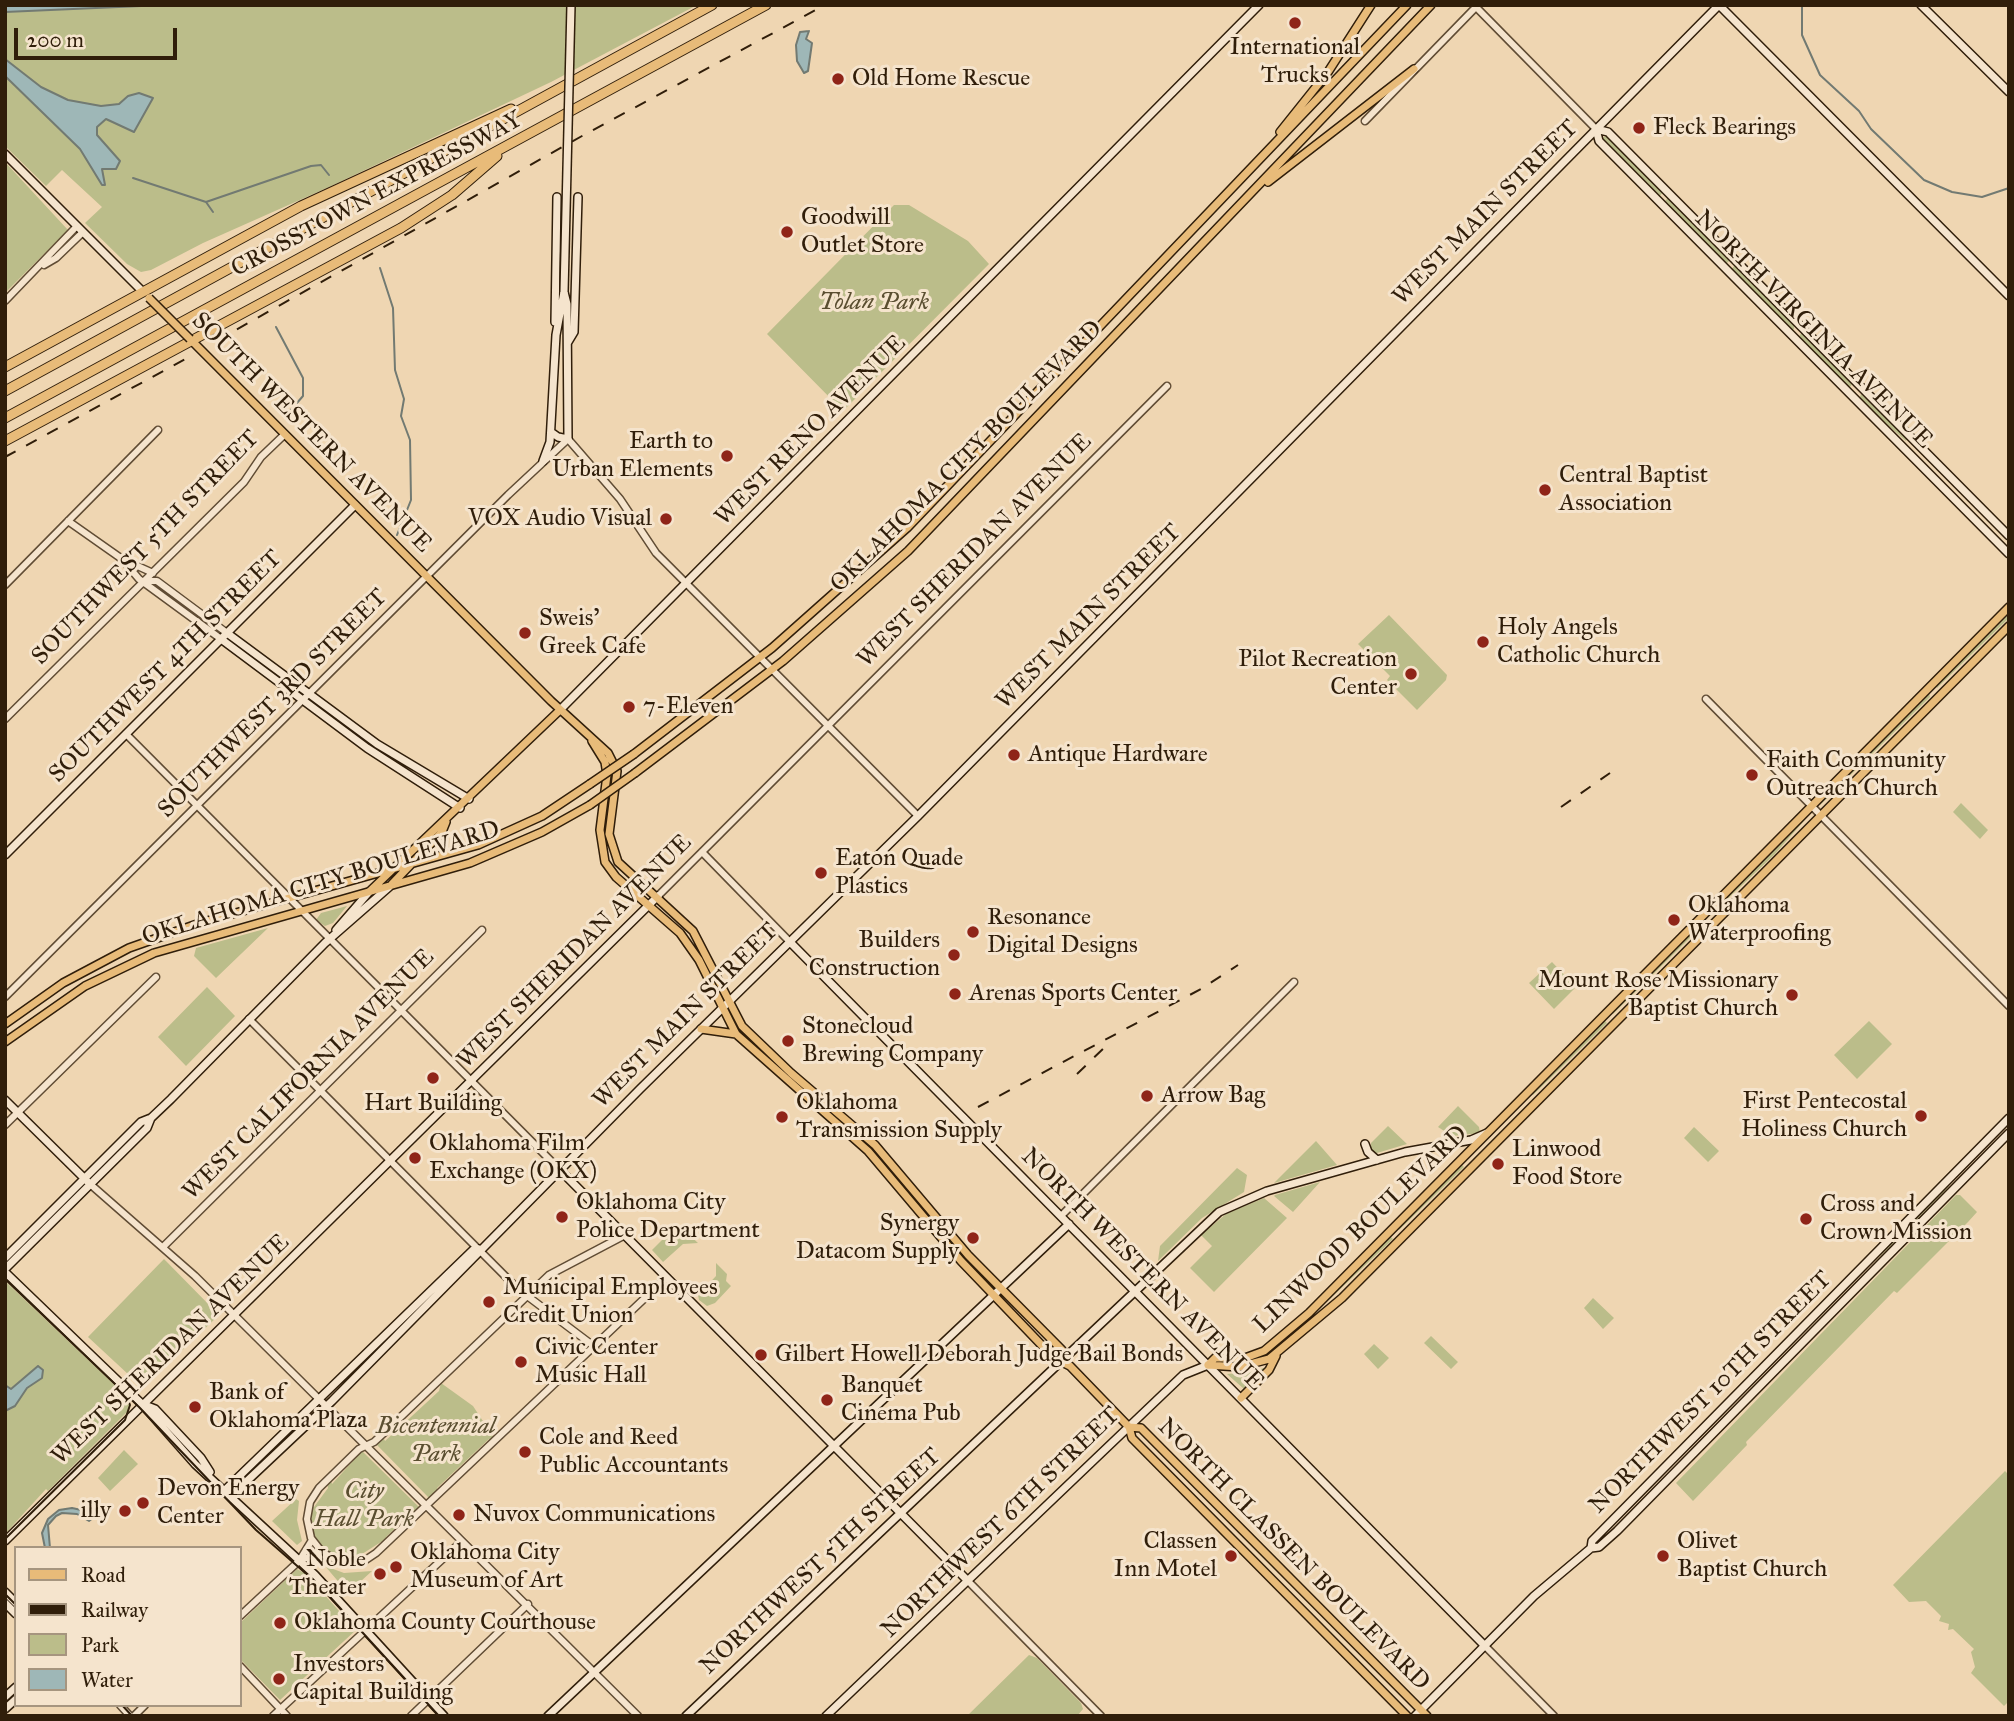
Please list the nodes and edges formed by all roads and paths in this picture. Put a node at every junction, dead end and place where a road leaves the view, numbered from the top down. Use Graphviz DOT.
graph roads {
  1 [pos="571,5"];
  2 [pos="712,5"];
  3 [pos="766,5"];
  4 [pos="1259,5"];
  5 [pos="1371,5"];
  6 [pos="1407,5"];
  7 [pos="1431,5"];
  8 [pos="1719,5"];
  9 [pos="1921,5"];
  10 [pos="1475,6"];
  11 [pos="1415,69"];
  12 [pos="559,89"];
  13 [pos="2009,92"];
  14 [pos="1365,121"];
  15 [pos="1596,129"];
  16 [pos="508,146"];
  17 [pos="5,154"];
  18 [pos="1244,176"];
  19 [pos="557,197"];
  20 [pos="578,197"];
  21 [pos="1248,197"];
  22 [pos="80,229"];
  23 [pos="564,292"];
  24 [pos="146,295"];
  25 [pos="2009,296"];
  26 [pos="5,300"];
  27 [pos="556,335"];
  28 [pos="191,340"];
  29 [pos="568,343"];
  30 [pos="5,368"];
  31 [pos="1167,386"];
  32 [pos="5,391"];
  33 [pos="5,418"];
  34 [pos="158,430"];
  35 [pos="551,432"];
  36 [pos="285,434"];
  37 [pos="568,439"];
  38 [pos="1913,440"];
  39 [pos="5,441"];
  40 [pos="1904,449"];
  41 [pos="544,461"];
  42 [pos="355,505"];
  43 [pos="68,521"];
  44 [pos="2009,536"];
  45 [pos="2009,554"];
  46 [pos="122,559"];
  47 [pos="153,573"];
  48 [pos="426,577"];
  49 [pos="144,582"];
  50 [pos="686,584"];
  51 [pos="5,585"];
  52 [pos="2009,607"];
  53 [pos="2009,626"];
  54 [pos="227,633"];
  55 [pos="221,639"];
  56 [pos="760,658"];
  57 [pos="772,671"];
  58 [pos="309,694"];
  59 [pos="1706,699"];
  60 [pos="303,700"];
  61 [pos="560,710"];
  62 [pos="5,719"];
  63 [pos="827,726"];
  64 [pos="126,734"];
  65 [pos="590,738"];
  66 [pos="469,799"];
  67 [pos="1811,804"];
  68 [pos="197,806"];
  69 [pos="460,808"];
  70 [pos="1821,815"];
  71 [pos="918,816"];
  72 [pos="446,822"];
  73 [pos="702,852"];
  74 [pos="5,855"];
  75 [pos="409,866"];
  76 [pos="390,871"];
  77 [pos="390,886"];
  78 [pos="371,890"];
  79 [pos="658,896"];
  80 [pos="289,899"];
  81 [pos="650,904"];
  82 [pos="300,911"];
  83 [pos="482,930"];
  84 [pos="329,939"];
  85 [pos="790,942"];
  86 [pos="156,977"];
  87 [pos="1294,982"];
  88 [pos="5,997"];
  89 [pos="728,1003"];
  90 [pos="2009,1006"];
  91 [pos="721,1009"];
  92 [pos="402,1010"];
  93 [pos="249,1019"];
  94 [pos="5,1024"];
  95 [pos="701,1029"];
  96 [pos="736,1034"];
  97 [pos="5,1042"];
  98 [pos="472,1081"];
  99 [pos="321,1090"];
  100 [pos="5,1100"];
  101 [pos="18,1112"];
  102 [pos="2009,1118"];
  103 [pos="5,1125"];
  104 [pos="1488,1132"];
  105 [pos="2009,1133"];
  106 [pos="1365,1144"];
  107 [pos="1377,1160"];
  108 [pos="391,1161"];
  109 [pos="559,1169"];
  110 [pos="87,1181"];
  111 [pos="1061,1216"];
  112 [pos="1069,1224"];
  113 [pos="625,1235"];
  114 [pos="163,1247"];
  115 [pos="479,1250"];
  116 [pos="5,1258"];
  117 [pos="5,1270"];
  118 [pos="666,1278"];
  119 [pos="1001,1289"];
  120 [pos="1136,1292"];
  121 [pos="994,1295"];
  122 [pos="526,1296"];
  123 [pos="235,1315"];
  124 [pos="595,1347"];
  125 [pos="1278,1353"];
  126 [pos="1064,1360"];
  127 [pos="1208,1365"];
  128 [pos="1241,1398"];
  129 [pos="324,1403"];
  130 [pos="142,1404"];
  131 [pos="1129,1427"];
  132 [pos="366,1446"];
  133 [pos="834,1446"];
  134 [pos="228,1493"];
  135 [pos="428,1507"];
  136 [pos="901,1513"];
  137 [pos="312,1540"];
  138 [pos="5,1541"];
  139 [pos="462,1541"];
  140 [pos="1591,1548"];
  141 [pos="322,1552"];
  142 [pos="299,1561"];
  143 [pos="968,1581"];
  144 [pos="528,1604"];
  145 [pos="242,1614"];
  146 [pos="364,1629"];
  147 [pos="1484,1645"];
  148 [pos="242,1668"];
  149 [pos="595,1672"];
  150 [pos="428,1699"];
  151 [pos="280,1709"];
  152 [pos="1421,1709"];
  153 [pos="273,1716"];
  154 [pos="287,1716"];
  155 [pos="411,1716"];
  156 [pos="444,1716"];
  157 [pos="548,1716"];
  158 [pos="638,1716"];
  159 [pos="686,1716"];
  160 [pos="826,1716"];
  161 [pos="1101,1716"];
  162 [pos="1406,1716"];
  163 [pos="1415,1716"];
  164 [pos="1427,1716"];
  165 [pos="1554,1716"];
  1 -- 23 [label="main road, bridge"];
  2 -- 12 [label="highway, CROSSTOWN EXPRESSWAY"];
  3 -- 16 [label="highway, CROSSTOWN EXPRESSWAY"];
  4 -- 50 [label="main road, WEST RENO AVENUE"];
  5 -- 18 [label="main road"];
  6 -- 18 [label="main road, OKLAHOMA CITY BOULEVARD"];
  7 -- 21 [label="main road, OKLAHOMA CITY BOULEVARD"];
  8 -- 15 [label="main road, WEST MAIN STREET"];
  8 -- 25 [label="main road"];
  9 -- 13 [label="main road"];
  10 -- 11 [label="street"];
  10 -- 15 [label="street, NORTH VIRGINIA AVENUE"];
  11 -- 14 [label="street"];
  11 -- 21 [label="main road"];
  12 -- 24 [label="highway"];
  12 -- 32 [label="highway, CROSSTOWN EXPRESSWAY"];
  15 -- 38 [label="main road, NORTH VIRGINIA AVENUE"];
  15 -- 40 [label="main road, NORTH VIRGINIA AVENUE"];
  15 -- 71 [label="main road, WEST MAIN STREET"];
  16 -- 28 [label="highway"];
  16 -- 33 [label="highway, CROSSTOWN EXPRESSWAY"];
  17 -- 22 [label="main road, SOUTH WESTERN AVENUE"];
  18 -- 56 [label="main road, OKLAHOMA CITY BOULEVARD"];
  19 -- 27 [label="main road"];
  20 -- 29 [label="main road"];
  21 -- 57 [label="main road, OKLAHOMA CITY BOULEVARD"];
  22 -- 24 [label="main road, SOUTH WESTERN AVENUE"];
  22 -- 26 [label="street"];
  23 -- 27 [label="main road"];
  23 -- 29 [label="main road"];
  24 -- 28 [label="main road, SOUTH WESTERN AVENUE, bridge"];
  24 -- 30 [label="highway"];
  27 -- 35 [label="main road"];
  28 -- 36 [label="main road, SOUTH WESTERN AVENUE"];
  28 -- 39 [label="highway"];
  29 -- 37 [label="main road"];
  31 -- 63 [label="street, WEST SHERIDAN AVENUE"];
  34 -- 43 [label="street"];
  35 -- 37 [label="main road"];
  35 -- 41 [label="main road"];
  36 -- 42 [label="main road, SOUTH WESTERN AVENUE"];
  36 -- 47 [label="street, SOUTHWEST 5TH STREET"];
  37 -- 41 [label="street, SOUTHWEST 3RD STREET"];
  37 -- 50 [label="street"];
  38 -- 40 [label="main road"];
  38 -- 44 [label="main road, NORTH VIRGINIA AVENUE"];
  40 -- 45 [label="main road, NORTH VIRGINIA AVENUE"];
  41 -- 48 [label="street, SOUTHWEST 3RD STREET"];
  42 -- 48 [label="main road, SOUTH WESTERN AVENUE"];
  42 -- 54 [label="main road, SOUTHWEST 4TH STREET"];
  43 -- 46 [label="street"];
  43 -- 51 [label="street"];
  46 -- 47 [label="street"];
  46 -- 49 [label="street"];
  47 -- 49 [label="street, SOUTHWEST 5TH STREET"];
  48 -- 58 [label="street, SOUTHWEST 3RD STREET"];
  48 -- 61 [label="main road, SOUTH WESTERN AVENUE"];
  49 -- 54 [label="street"];
  49 -- 55 [label="street"];
  49 -- 62 [label="street, SOUTHWEST 5TH STREET"];
  50 -- 56 [label="street"];
  50 -- 61 [label="main road, WEST RENO AVENUE"];
  52 -- 67 [label="main road, LINWOOD BOULEVARD"];
  53 -- 70 [label="main road, LINWOOD BOULEVARD"];
  54 -- 55 [label="main road, SOUTHWEST 4TH STREET"];
  54 -- 58 [label="main road"];
  55 -- 60 [label="main road"];
  55 -- 64 [label="main road, SOUTHWEST 4TH STREET"];
  56 -- 57 [label="street"];
  56 -- 75 [label="main road, OKLAHOMA CITY BOULEVARD, bridge"];
  57 -- 63 [label="street"];
  57 -- 77 [label="main road, OKLAHOMA CITY BOULEVARD, bridge"];
  58 -- 60 [label="street, SOUTHWEST 3RD STREET"];
  58 -- 66 [label="main road"];
  59 -- 67 [label="street"];
  60 -- 68 [label="street, SOUTHWEST 3RD STREET"];
  60 -- 69 [label="main road"];
  61 -- 65 [label="main road, SOUTH WESTERN AVENUE"];
  61 -- 66 [label="main road, WEST RENO AVENUE"];
  63 -- 71 [label="street"];
  63 -- 73 [label="street, WEST SHERIDAN AVENUE"];
  64 -- 68 [label="street"];
  64 -- 74 [label="main road, SOUTHWEST 4TH STREET"];
  65 -- 79 [label="main road, SOUTH WESTERN AVENUE"];
  65 -- 81 [label="main road, NORTH CLASSEN BOULEVARD"];
  66 -- 69 [label="main road, WEST RENO AVENUE"];
  67 -- 70 [label="street"];
  67 -- 104 [label="main road, LINWOOD BOULEVARD"];
  68 -- 80 [label="street"];
  68 -- 88 [label="street, SOUTHWEST 3RD STREET"];
  69 -- 72 [label="main road, WEST RENO AVENUE"];
  70 -- 90 [label="street"];
  70 -- 125 [label="main road, LINWOOD BOULEVARD"];
  71 -- 85 [label="main road, WEST MAIN STREET"];
  72 -- 75 [label="main road, WEST RENO AVENUE"];
  72 -- 76 [label="main road, WEST RENO AVENUE"];
  73 -- 79 [label="street, WEST SHERIDAN AVENUE"];
  73 -- 85 [label="street, NORTH WESTERN AVENUE"];
  75 -- 76 [label="main road, OKLAHOMA CITY BOULEVARD"];
  75 -- 77 [label="main road, WEST RENO AVENUE"];
  76 -- 78 [label="main road, WEST RENO AVENUE"];
  76 -- 80 [label="main road, OKLAHOMA CITY BOULEVARD"];
  77 -- 78 [label="main road, OKLAHOMA CITY BOULEVARD"];
  77 -- 84 [label="main road, WEST RENO AVENUE"];
  78 -- 82 [label="main road, OKLAHOMA CITY BOULEVARD"];
  78 -- 84 [label="main road, WEST RENO AVENUE"];
  79 -- 81 [label="main road, WEST SHERIDAN AVENUE"];
  79 -- 89 [label="main road, NORTH CLASSEN BOULEVARD"];
  80 -- 82 [label="street"];
  80 -- 94 [label="main road, OKLAHOMA CITY BOULEVARD"];
  81 -- 91 [label="main road, NORTH CLASSEN BOULEVARD"];
  81 -- 98 [label="main road, WEST SHERIDAN AVENUE"];
  82 -- 84 [label="street"];
  82 -- 97 [label="main road, OKLAHOMA CITY BOULEVARD"];
  83 -- 92 [label="street, WEST CALIFORNIA AVENUE"];
  84 -- 92 [label="street"];
  84 -- 93 [label="main road, WEST RENO AVENUE"];
  85 -- 89 [label="main road, WEST MAIN STREET"];
  85 -- 111 [label="main road, NORTH WESTERN AVENUE"];
  86 -- 101 [label="street"];
  87 -- 111 [label="street"];
  89 -- 91 [label="main road, WEST MAIN STREET"];
  89 -- 119 [label="main road, NORTH CLASSEN BOULEVARD"];
  91 -- 95 [label="main road, WEST MAIN STREET"];
  91 -- 96 [label="main road, NORTH CLASSEN BOULEVARD"];
  92 -- 98 [label="street"];
  92 -- 99 [label="street, WEST CALIFORNIA AVENUE"];
  93 -- 99 [label="street"];
  93 -- 110 [label="main road, WEST RENO AVENUE"];
  95 -- 96 [label="main road"];
  95 -- 109 [label="main road, WEST MAIN STREET"];
  96 -- 121 [label="main road, NORTH CLASSEN BOULEVARD"];
  98 -- 108 [label="main road, WEST SHERIDAN AVENUE"];
  98 -- 109 [label="street"];
  99 -- 108 [label="street"];
  99 -- 114 [label="street, WEST CALIFORNIA AVENUE"];
  100 -- 101 [label="main road"];
  101 -- 103 [label="street"];
  101 -- 110 [label="main road"];
  102 -- 140 [label="main road, NORTHWEST 10TH STREET"];
  104 -- 107 [label="main road, NORTHWEST 5TH STREET"];
  104 -- 127 [label="main road, LINWOOD BOULEVARD"];
  105 -- 140 [label="main road, NORTHWEST 10TH STREET"];
  106 -- 107 [label="main road"];
  107 -- 120 [label="main road, NORTHWEST 5TH STREET"];
  108 -- 115 [label="street"];
  108 -- 123 [label="main road, WEST SHERIDAN AVENUE"];
  109 -- 113 [label="main road"];
  109 -- 115 [label="main road, WEST MAIN STREET"];
  110 -- 114 [label="street"];
  110 -- 116 [label="main road, WEST RENO AVENUE"];
  110 -- 117 [label="main road, WEST RENO AVENUE"];
  111 -- 112 [label="main road, NORTH WESTERN AVENUE"];
  112 -- 119 [label="main road"];
  112 -- 120 [label="main road, NORTH WESTERN AVENUE"];
  113 -- 118 [label="main road"];
  113 -- 122 [label="street"];
  114 -- 123 [label="street"];
  115 -- 122 [label="street"];
  115 -- 129 [label="main road, WEST MAIN STREET"];
  117 -- 130 [label="main road"];
  118 -- 124 [label="street"];
  118 -- 133 [label="main road"];
  119 -- 121 [label="main road"];
  119 -- 126 [label="main road, NORTH CLASSEN BOULEVARD"];
  120 -- 126 [label="main road, NORTHWEST 5TH STREET"];
  120 -- 127 [label="main road, NORTH WESTERN AVENUE"];
  121 -- 126 [label="main road, NORTH CLASSEN BOULEVARD"];
  121 -- 133 [label="main road"];
  122 -- 124 [label="street"];
  122 -- 132 [label="street"];
  123 -- 129 [label="street"];
  123 -- 130 [label="main road, WEST SHERIDAN AVENUE"];
  124 -- 135 [label="street"];
  125 -- 127 [label="main road, LINWOOD BOULEVARD"];
  125 -- 128 [label="main road"];
  126 -- 131 [label="main road, NORTH CLASSEN BOULEVARD"];
  126 -- 136 [label="main road, NORTHWEST 5TH STREET"];
  127 -- 128 [label="main road, NORTH WESTERN AVENUE"];
  127 -- 131 [label="main road, NORTHWEST 6TH STREET"];
  128 -- 147 [label="main road, NORTH WESTERN AVENUE"];
  129 -- 132 [label="street"];
  129 -- 134 [label="main road, WEST MAIN STREET"];
  130 -- 134 [label="main road"];
  130 -- 138 [label="main road, WEST SHERIDAN AVENUE"];
  131 -- 143 [label="main road, NORTHWEST 6TH STREET"];
  131 -- 152 [label="main road, NORTH CLASSEN BOULEVARD"];
  131 -- 162 [label="main road, NORTH CLASSEN BOULEVARD"];
  132 -- 135 [label="street"];
  132 -- 137 [label="street"];
  133 -- 136 [label="main road"];
  133 -- 149 [label="main road"];
  134 -- 142 [label="main road"];
  135 -- 139 [label="street"];
  135 -- 141 [label="street"];
  136 -- 143 [label="main road"];
  136 -- 159 [label="main road, NORTHWEST 5TH STREET"];
  137 -- 141 [label="street"];
  137 -- 142 [label="street"];
  139 -- 144 [label="street"];
  139 -- 146 [label="street"];
  140 -- 147 [label="main road, NORTHWEST 10TH STREET"];
  141 -- 142 [label="street"];
  142 -- 145 [label="street"];
  142 -- 146 [label="main road"];
  143 -- 160 [label="main road, NORTHWEST 6TH STREET"];
  143 -- 161 [label="street"];
  144 -- 149 [label="street"];
  144 -- 150 [label="street"];
  146 -- 150 [label="main road"];
  146 -- 151 [label="street"];
  147 -- 152 [label="main road, NORTHWEST 10TH STREET"];
  147 -- 165 [label="street, NORTH WESTERN AVENUE"];
  148 -- 151 [label="street"];
  149 -- 157 [label="main road"];
  149 -- 158 [label="street"];
  150 -- 155 [label="street"];
  150 -- 156 [label="main road"];
  151 -- 153 [label="street"];
  151 -- 154 [label="street"];
  152 -- 163 [label="main road, NORTHWEST 10TH STREET"];
  152 -- 164 [label="main road, NORTH CLASSEN BOULEVARD"];
}
